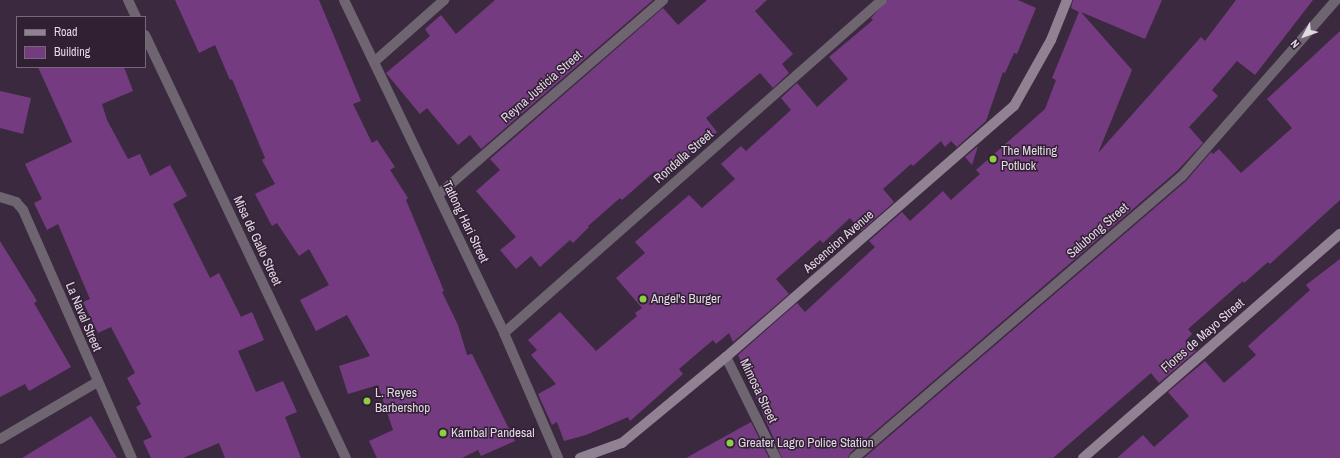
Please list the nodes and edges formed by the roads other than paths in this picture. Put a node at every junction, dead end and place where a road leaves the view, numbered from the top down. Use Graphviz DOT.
graph roads {
  1 [pos="128,0"];
  2 [pos="344,0"];
  3 [pos="444,0"];
  4 [pos="663,0"];
  5 [pos="882,0"];
  6 [pos="1067,0"];
  7 [pos="1336,0"];
  8 [pos="136,16"];
  9 [pos="146,38"];
  10 [pos="374,62"];
  11 [pos="438,195"];
  12 [pos="0,197"];
  13 [pos="1340,234"];
  14 [pos="504,333"];
  15 [pos="726,357"];
  16 [pos="97,382"];
  17 [pos="0,439"];
  18 [pos="132,458"];
  19 [pos="346,458"];
  20 [pos="558,458"];
  21 [pos="580,458"];
  22 [pos="776,458"];
  23 [pos="854,458"];
  24 [pos="1083,458"];
  1 -- 8 [label="street"];
  2 -- 10 [label="street, Tatlong Hari Street"];
  3 -- 10 [label="street"];
  4 -- 11 [label="street, Reyna Justicia Street"];
  5 -- 14 [label="street, Rondalla Street"];
  6 -- 15 [label="street, Ascencion Avenue"];
  7 -- 23 [label="street, Salubong Street"];
  9 -- 19 [label="street, Misa de Gallo Street"];
  10 -- 11 [label="street, Tatlong Hari Street"];
  11 -- 14 [label="street, Tatlong Hari Street"];
  12 -- 16 [label="street, La Naval Street"];
  13 -- 24 [label="street, Flores de Mayo Street"];
  14 -- 20 [label="street, Tatlong Hari Street"];
  15 -- 21 [label="street, Ascencion Avenue"];
  15 -- 22 [label="street, Mimosa Street"];
  16 -- 17 [label="street"];
  16 -- 18 [label="street, La Naval Street"];
}
